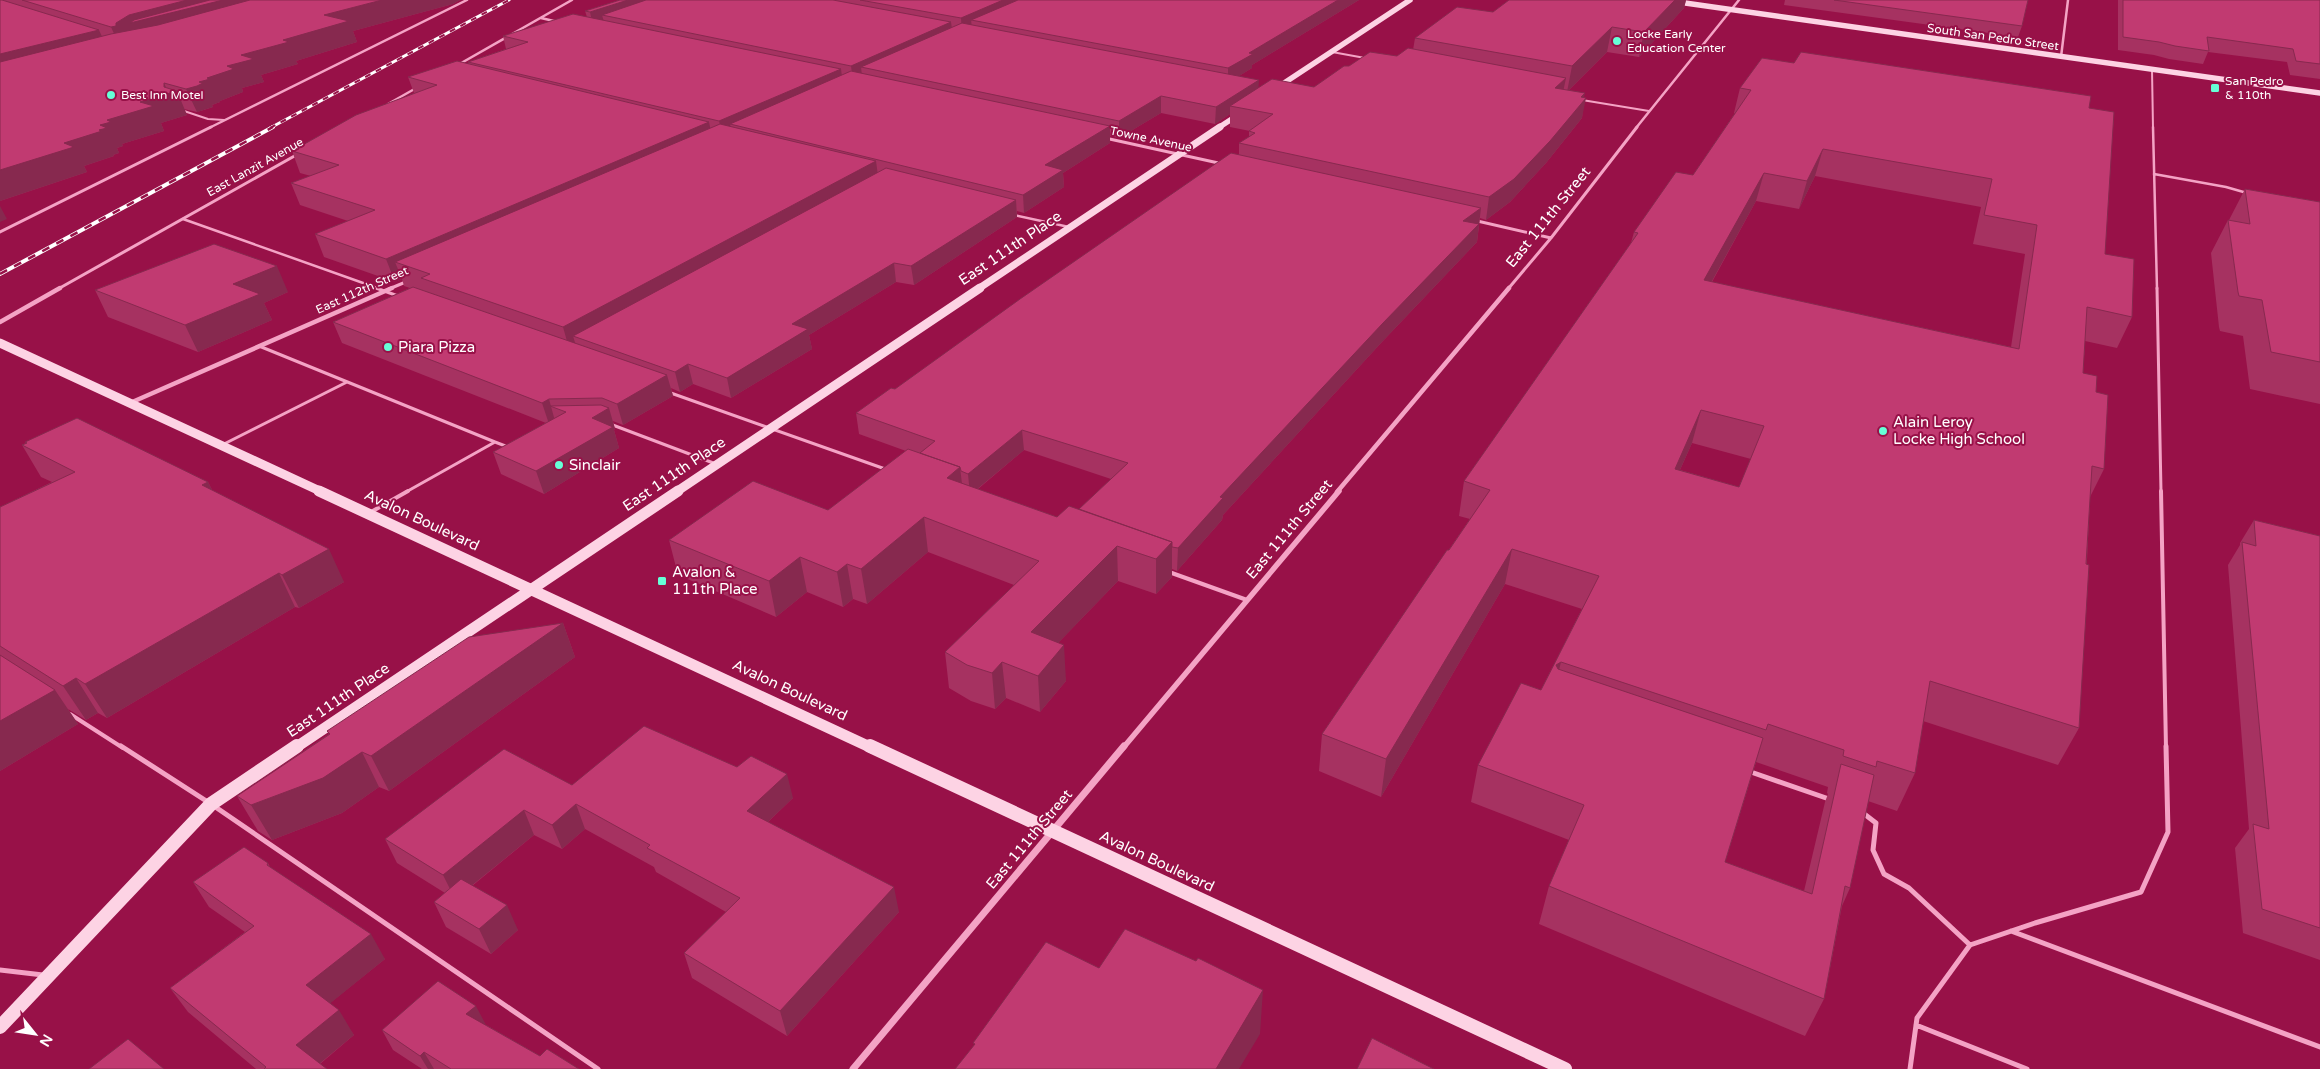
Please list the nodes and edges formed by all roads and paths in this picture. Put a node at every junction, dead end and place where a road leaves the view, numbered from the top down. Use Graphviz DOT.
graph roads {
  1 [pos="467,0"];
  2 [pos="572,0"];
  3 [pos="1410,0"];
  4 [pos="1664,0"];
  5 [pos="1739,0"];
  6 [pos="2068,0"];
  7 [pos="1732,10"];
  8 [pos="541,18"];
  9 [pos="566,24"];
  10 [pos="1332,52"];
  11 [pos="2060,57"];
  12 [pos="1369,59"];
  13 [pos="452,68"];
  14 [pos="2152,70"];
  15 [pos="426,82"];
  16 [pos="2320,93"];
  17 [pos="1268,94"];
  18 [pos="1582,100"];
  19 [pos="1252,105"];
  20 [pos="383,107"];
  21 [pos="176,109"];
  22 [pos="1649,111"];
  23 [pos="224,120"];
  24 [pos="1104,138"];
  25 [pos="305,151"];
  26 [pos="1181,154"];
  27 [pos="1230,165"];
  28 [pos="2154,174"];
  29 [pos="2237,192"];
  30 [pos="2240,195"];
  31 [pos="2256,195"];
  32 [pos="1005,212"];
  33 [pos="1463,218"];
  34 [pos="183,219"];
  35 [pos="1069,227"];
  36 [pos="0,232"];
  37 [pos="1551,238"];
  38 [pos="412,279"];
  39 [pos="384,291"];
  40 [pos="403,298"];
  41 [pos="0,322"];
  42 [pos="0,343"];
  43 [pos="258,346"];
  44 [pos="347,382"];
  45 [pos="660,389"];
  46 [pos="129,403"];
  47 [pos="608,423"];
  48 [pos="772,427"];
  49 [pos="495,442"];
  50 [pos="220,446"];
  51 [pos="514,449"];
  52 [pos="716,464"];
  53 [pos="893,471"];
  54 [pos="367,514"];
  55 [pos="1163,570"];
  56 [pos="532,590"];
  57 [pos="1247,600"];
  58 [pos="68,713"];
  59 [pos="1737,767"];
  60 [pos="1831,799"];
  61 [pos="211,804"];
  62 [pos="1859,809"];
  63 [pos="1054,832"];
  64 [pos="2011,931"];
  65 [pos="1970,945"];
  66 [pos="0,970"];
  67 [pos="48,976"];
  68 [pos="1916,1025"];
  69 [pos="0,1027"];
  70 [pos="2320,1047"];
  71 [pos="598,1069"];
  72 [pos="853,1069"];
  73 [pos="1565,1069"];
  74 [pos="1910,1069"];
  75 [pos="2028,1069"];
  1 -- 23 [label="street"];
  2 -- 8 [label="street"];
  3 -- 10 [label="street"];
  4 -- 7 [label="street, South San Pedro Street"];
  5 -- 7 [label="street, East 111th Street"];
  6 -- 11 [label="street"];
  7 -- 11 [label="street, South San Pedro Street"];
  7 -- 22 [label="street, East 111th Street"];
  8 -- 9 [label="street"];
  8 -- 13 [label="street"];
  10 -- 12 [label="lane"];
  10 -- 17 [label="street"];
  11 -- 14 [label="street, South San Pedro Street"];
  14 -- 16 [label="street, South San Pedro Street"];
  14 -- 28 [label="lane"];
  15 -- 20 [label="street"];
  18 -- 22 [label="lane"];
  19 -- 26 [label="street, East 111th Place"];
  21 -- 23 [label="lane"];
  22 -- 37 [label="street, East 111th Street"];
  23 -- 36 [label="street"];
  24 -- 26 [label="street, Towne Avenue"];
  25 -- 34 [label="street, East Lanzit Avenue"];
  26 -- 27 [label="street, Towne Avenue"];
  26 -- 35 [label="street, East 111th Place"];
  28 -- 29 [label="lane"];
  28 -- 64 [label="lane"];
  29 -- 30 [label="lane"];
  29 -- 31 [label="lane"];
  32 -- 35 [label="lane"];
  33 -- 37 [label="street"];
  34 -- 39 [label="lane"];
  34 -- 41 [label="street, East Lanzit Avenue"];
  35 -- 48 [label="street, East 111th Place"];
  37 -- 57 [label="street, East 111th Street"];
  38 -- 39 [label="street, East 112th Street"];
  39 -- 40 [label="lane"];
  39 -- 43 [label="street, East 112th Street"];
  42 -- 46 [label="street, Avalon Boulevard"];
  43 -- 44 [label="lane"];
  43 -- 46 [label="street, East 112th Street"];
  44 -- 49 [label="lane"];
  44 -- 50 [label="lane"];
  45 -- 48 [label="lane"];
  46 -- 50 [label="street, Avalon Boulevard"];
  47 -- 52 [label="lane"];
  48 -- 52 [label="street, East 111th Place"];
  48 -- 53 [label="lane"];
  49 -- 51 [label="lane"];
  49 -- 54 [label="lane"];
  50 -- 54 [label="street, Avalon Boulevard"];
  52 -- 56 [label="street, East 111th Place"];
  54 -- 56 [label="street, Avalon Boulevard"];
  55 -- 57 [label="lane"];
  56 -- 61 [label="street, East 111th Place"];
  56 -- 63 [label="street, Avalon Boulevard"];
  57 -- 63 [label="street, East 111th Street"];
  58 -- 61 [label="lane"];
  59 -- 60 [label="lane"];
  61 -- 67 [label="street, East 111th Place"];
  61 -- 71 [label="lane"];
  62 -- 65 [label="lane"];
  63 -- 72 [label="street, East 111th Street"];
  63 -- 73 [label="street, Avalon Boulevard"];
  64 -- 65 [label="lane"];
  64 -- 70 [label="lane"];
  65 -- 68 [label="lane"];
  66 -- 67 [label="lane"];
  67 -- 69 [label="street, East 111th Place"];
  68 -- 74 [label="lane"];
  68 -- 75 [label="lane"];
}
